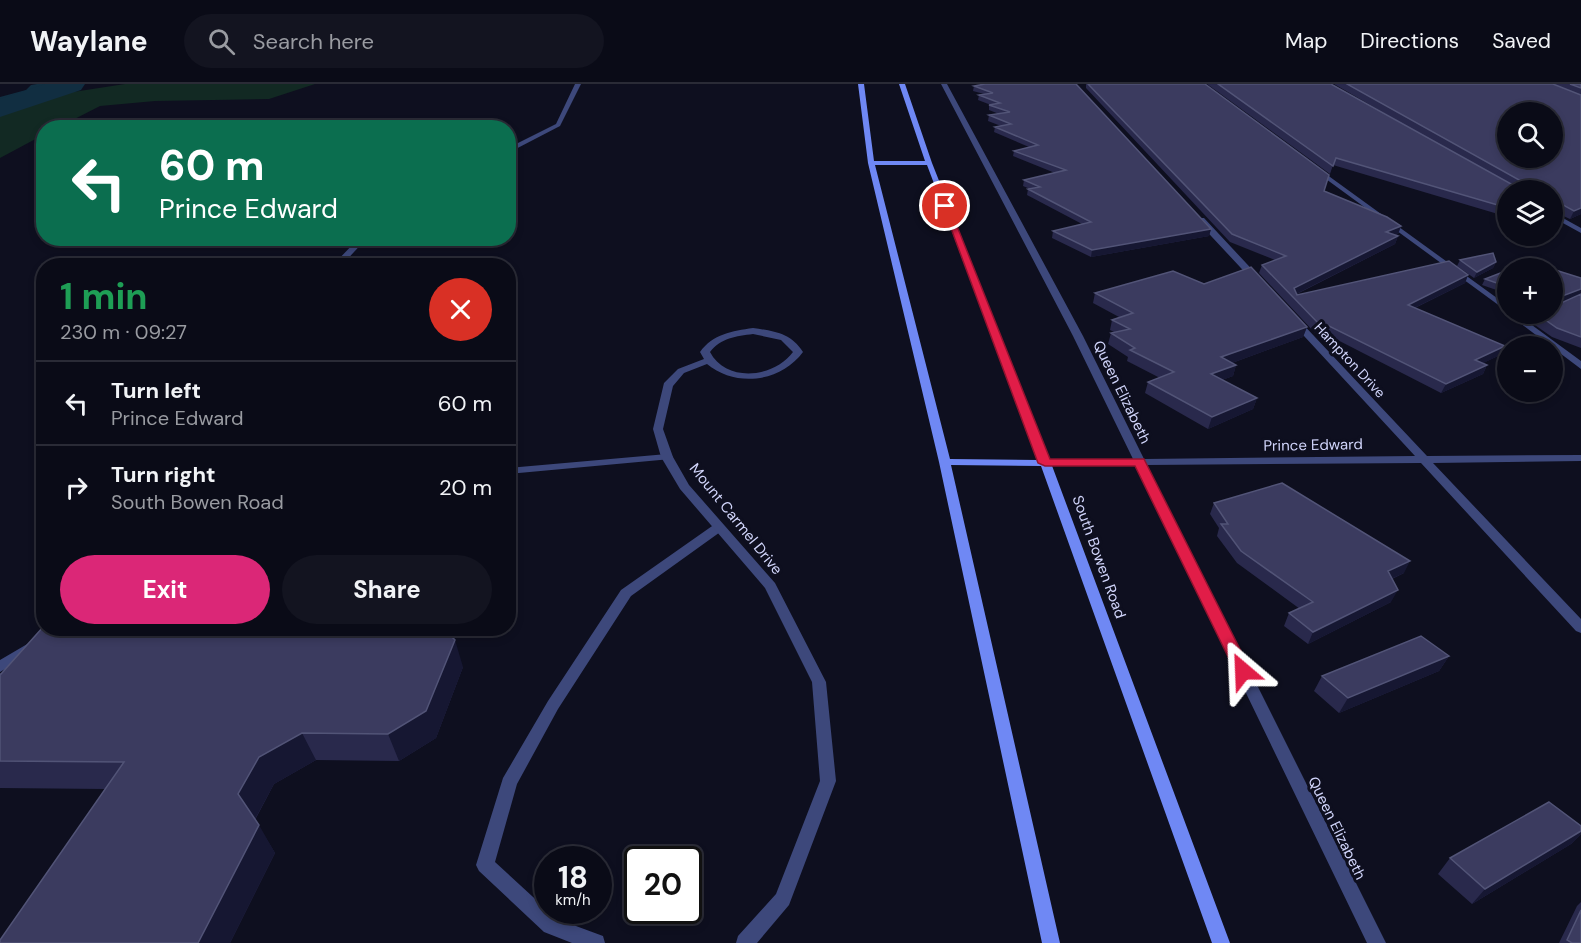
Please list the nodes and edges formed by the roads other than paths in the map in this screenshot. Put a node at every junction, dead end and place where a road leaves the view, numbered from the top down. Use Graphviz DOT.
graph roads {
  1 [pos="578,84"];
  2 [pos="861,84"];
  3 [pos="902,84"];
  4 [pos="944,84"];
  5 [pos="516,147"];
  6 [pos="1305,162"];
  7 [pos="871,163"];
  8 [pos="929,163"];
  9 [pos="1195,213"];
  10 [pos="1563,220"];
  11 [pos="1581,231"];
  12 [pos="356,246"];
  13 [pos="344,258"];
  14 [pos="1268,292"];
  15 [pos="1497,302"];
  16 [pos="1284,310"];
  17 [pos="1525,324"];
  18 [pos="707,361"];
  19 [pos="1581,366"];
  20 [pos="667,457"];
  21 [pos="1422,458"];
  22 [pos="1581,458"];
  23 [pos="945,462"];
  24 [pos="1140,462"];
  25 [pos="1045,463"];
  26 [pos="516,470"];
  27 [pos="719,527"];
  28 [pos="1581,627"];
  29 [pos="40,640"];
  30 [pos="0,667"];
  31 [pos="597,943"];
  32 [pos="745,943"];
  33 [pos="1051,943"];
  34 [pos="1221,943"];
  35 [pos="1377,943"];
  1 -- 5 [label="street"];
  2 -- 7 [label="main road"];
  3 -- 8 [label="main road, South Bowen Road"];
  4 -- 24 [label="street, Queen Elizabeth"];
  6 -- 15 [label="street"];
  7 -- 8 [label="main road"];
  7 -- 23 [label="main road"];
  8 -- 25 [label="main road, South Bowen Road"];
  9 -- 14 [label="street"];
  10 -- 11 [label="street"];
  12 -- 13 [label="street"];
  16 -- 21 [label="street, Hampton Drive"];
  17 -- 19 [label="street"];
  18 -- 18 [label="street"];
  18 -- 20 [label="street, Mount Carmel Drive"];
  20 -- 26 [label="street"];
  20 -- 27 [label="street, Mount Carmel Drive"];
  21 -- 22 [label="street, Prince Edward"];
  21 -- 24 [label="street, Prince Edward"];
  21 -- 28 [label="street, Hampton Drive"];
  23 -- 25 [label="main road"];
  23 -- 33 [label="main road"];
  24 -- 25 [label="street, Prince Edward"];
  24 -- 35 [label="street, Queen Elizabeth"];
  25 -- 34 [label="main road, South Bowen Road"];
  27 -- 31 [label="street"];
  27 -- 32 [label="street, Mount Carmel Drive"];
  29 -- 30 [label="street"];
}
